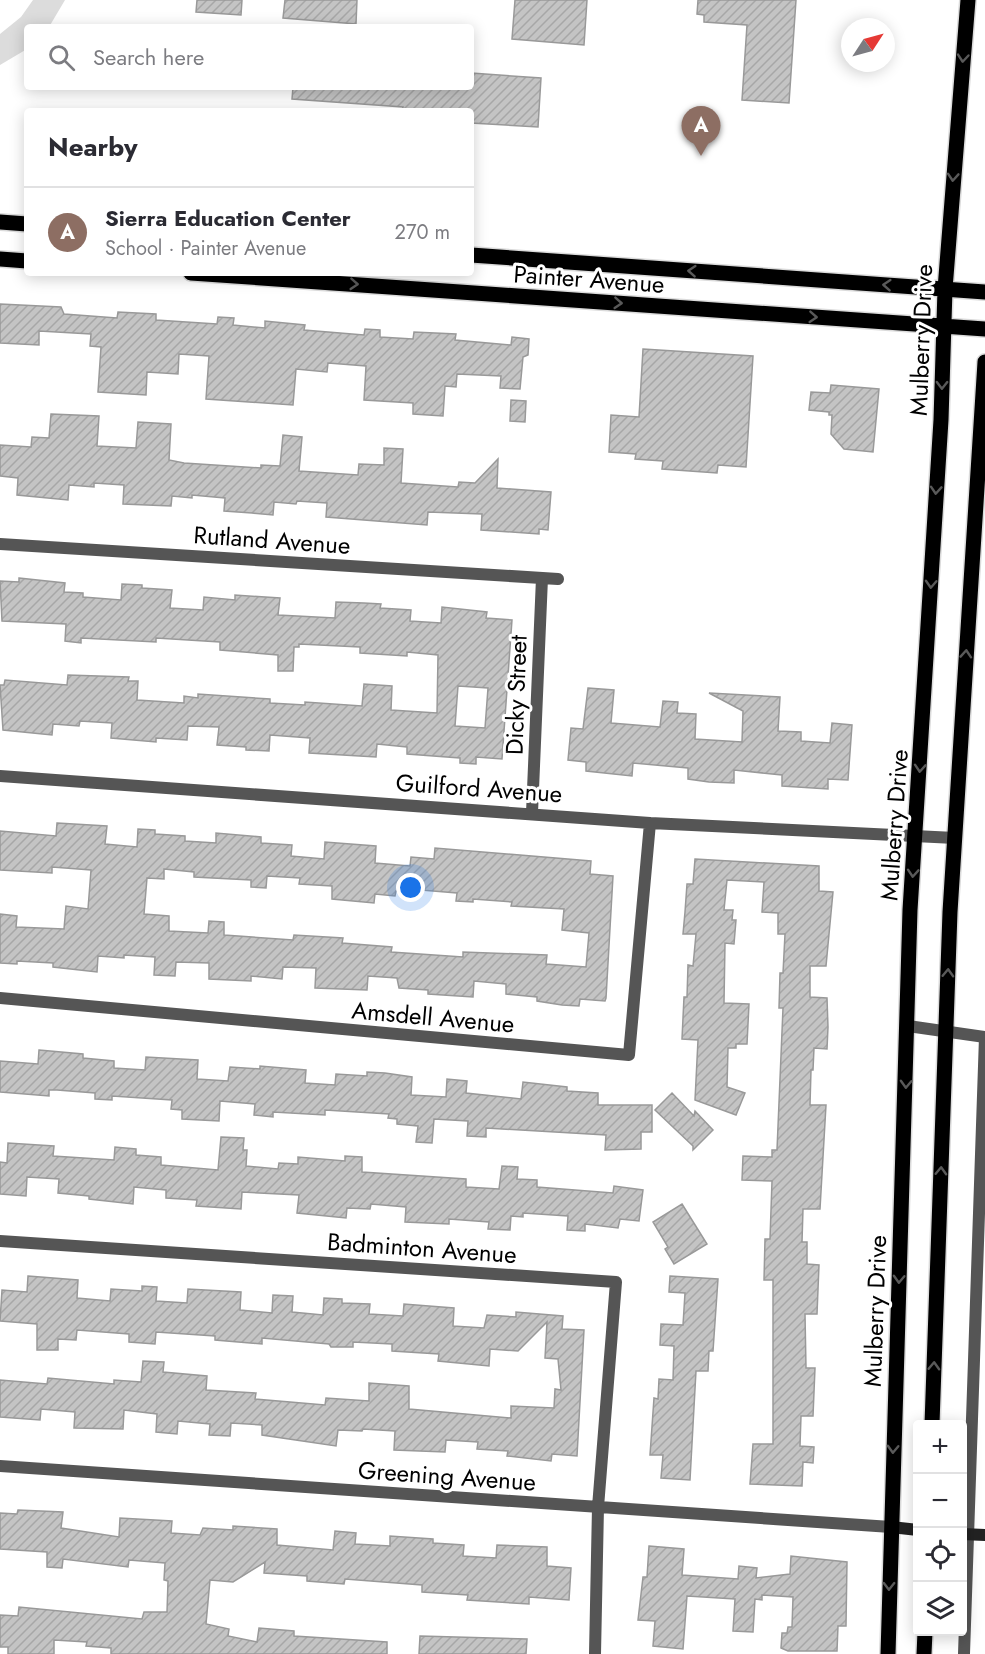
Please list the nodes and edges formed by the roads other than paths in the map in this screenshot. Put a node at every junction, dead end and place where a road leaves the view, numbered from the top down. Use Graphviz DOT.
graph roads {
  1 [pos="968,0"];
  2 [pos="0,222"];
  3 [pos="24,224"];
  4 [pos="474,255"];
  5 [pos="0,260"];
  6 [pos="24,261"];
  7 [pos="233,276"];
  8 [pos="945,289"];
  9 [pos="985,292"];
  10 [pos="943,326"];
  11 [pos="985,329"];
  12 [pos="985,362"];
  13 [pos="0,544"];
  14 [pos="542,578"];
  15 [pos="558,579"];
  16 [pos="0,776"];
  17 [pos="532,813"];
  18 [pos="650,823"];
  19 [pos="915,835"];
  20 [pos="955,838"];
  21 [pos="0,998"];
  22 [pos="908,1026"];
  23 [pos="946,1032"];
  24 [pos="985,1037"];
  25 [pos="0,1241"];
  26 [pos="980,1292"];
  27 [pos="932,1420"];
  28 [pos="0,1466"];
  29 [pos="598,1508"];
  30 [pos="891,1527"];
  31 [pos="965,1528"];
  32 [pos="913,1529"];
  33 [pos="967,1534"];
  34 [pos="985,1535"];
  35 [pos="965,1582"];
  36 [pos="925,1636"];
  37 [pos="595,1654"];
  38 [pos="888,1654"];
  39 [pos="924,1654"];
  40 [pos="964,1654"];
  1 -- 8 [label="main road, Mulberry Drive, one-way"];
  2 -- 3 [label="main road"];
  8 -- 4 [label="main road, Painter Avenue, one-way"];
  5 -- 6 [label="main road"];
  7 -- 10 [label="main road, Painter Avenue, one-way"];
  8 -- 9 [label="main road, Painter Avenue"];
  8 -- 10 [label="main road, Mulberry Drive"];
  10 -- 11 [label="main road, Painter Avenue"];
  10 -- 19 [label="main road, Mulberry Drive, one-way"];
  20 -- 12 [label="main road, one-way"];
  13 -- 14 [label="street, Rutland Avenue"];
  14 -- 15 [label="street, Rutland Avenue"];
  14 -- 17 [label="street, Dicky Street"];
  16 -- 17 [label="street, Guilford Avenue"];
  17 -- 18 [label="street, Guilford Avenue"];
  18 -- 19 [label="street, Guilford Avenue"];
  18 -- 21 [label="street, Amsdell Avenue"];
  19 -- 20 [label="street, Guilford Avenue"];
  19 -- 22 [label="main road, Mulberry Drive, one-way"];
  23 -- 20 [label="main road, one-way"];
  22 -- 23 [label="street"];
  22 -- 30 [label="main road, Mulberry Drive, one-way"];
  23 -- 24 [label="street"];
  27 -- 23 [label="main road, one-way"];
  24 -- 26 [label="street"];
  25 -- 29 [label="street, Badminton Avenue"];
  26 -- 31 [label="street"];
  28 -- 29 [label="street, Greening Avenue"];
  29 -- 30 [label="street, Greening Avenue"];
  29 -- 37 [label="street"];
  30 -- 32 [label="street"];
  30 -- 38 [label="main road, Mulberry Drive, one-way"];
  33 -- 34 [label="street"];
  35 -- 40 [label="street"];
  36 -- 39 [label="main road"];
}
